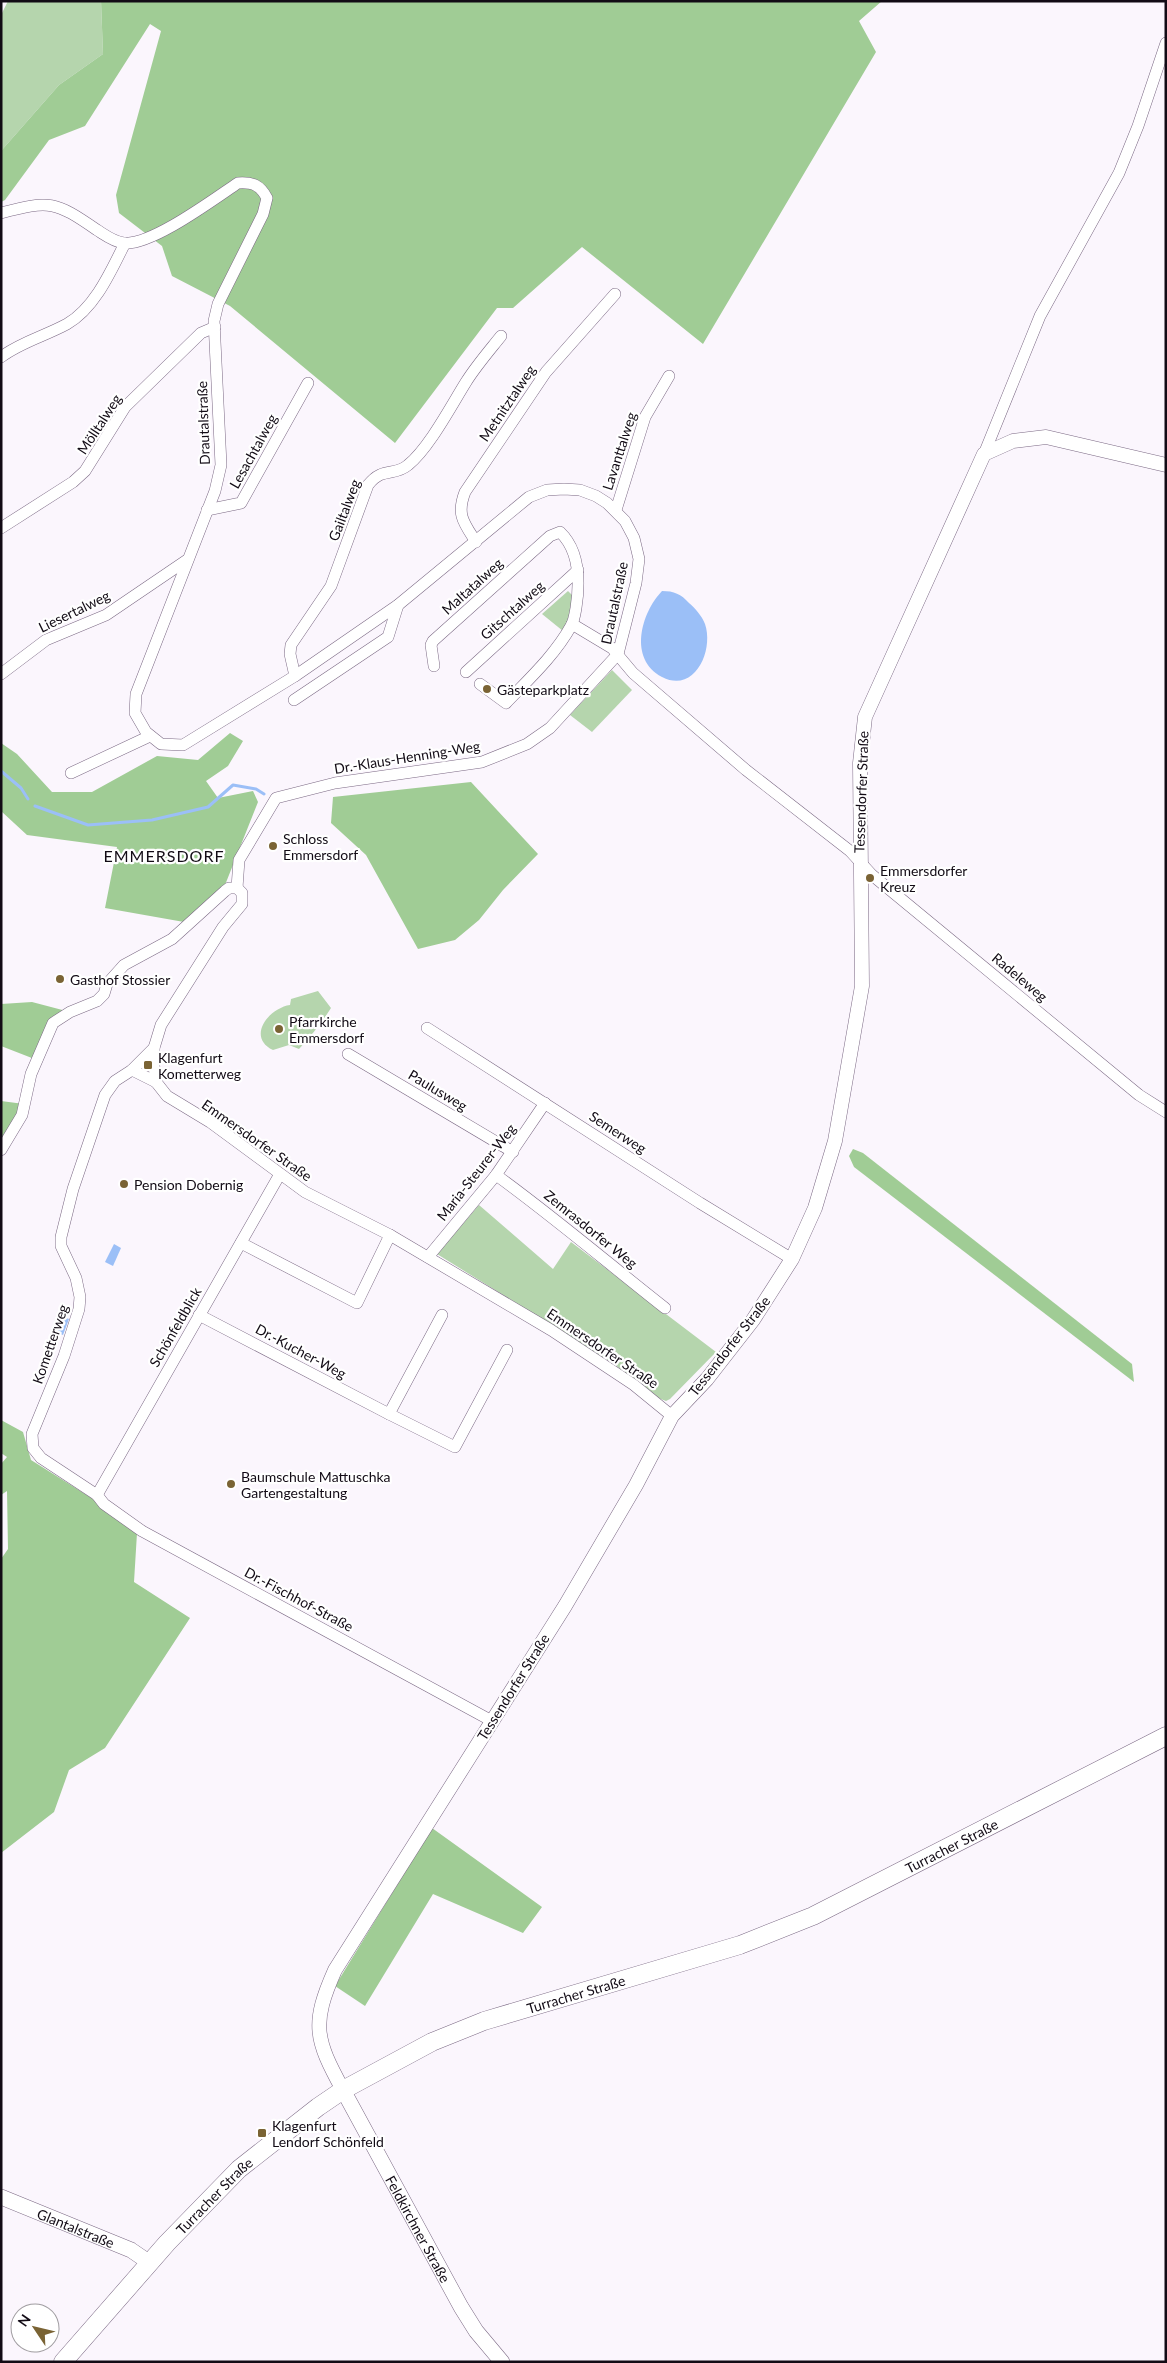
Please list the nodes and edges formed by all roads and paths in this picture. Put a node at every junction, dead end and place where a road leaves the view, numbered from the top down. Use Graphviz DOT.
graph roads {
  1 [pos="1166,43"];
  2 [pos="1,213"];
  3 [pos="125,243"];
  4 [pos="615,294"];
  5 [pos="215,327"];
  6 [pos="501,336"];
  7 [pos="1,357"];
  8 [pos="668,376"];
  9 [pos="308,383"];
  10 [pos="984,454"];
  11 [pos="1166,465"];
  12 [pos="207,510"];
  13 [pos="616,510"];
  14 [pos="1,528"];
  15 [pos="476,542"];
  16 [pos="187,560"];
  17 [pos="578,570"];
  18 [pos="398,605"];
  19 [pos="572,624"];
  20 [pos="618,654"];
  21 [pos="434,666"];
  22 [pos="466,672"];
  23 [pos="1,674"];
  24 [pos="295,676"];
  25 [pos="480,684"];
  26 [pos="294,700"];
  27 [pos="150,736"];
  28 [pos="71,773"];
  29 [pos="859,859"];
  30 [pos="237,888"];
  31 [pos="428,1028"];
  32 [pos="154,1048"];
  33 [pos="348,1054"];
  34 [pos="132,1070"];
  35 [pos="156,1082"];
  36 [pos="546,1103"];
  37 [pos="1166,1112"];
  38 [pos="1,1150"];
  39 [pos="513,1152"];
  40 [pos="280,1174"];
  41 [pos="496,1175"];
  42 [pos="390,1235"];
  43 [pos="241,1243"];
  44 [pos="428,1257"];
  45 [pos="792,1259"];
  46 [pos="665,1308"];
  47 [pos="199,1315"];
  48 [pos="442,1315"];
  49 [pos="507,1350"];
  50 [pos="389,1414"];
  51 [pos="672,1416"];
  52 [pos="97,1495"];
  53 [pos="492,1721"];
  54 [pos="1166,1736"];
  55 [pos="343,2090"];
  56 [pos="1,2197"];
  57 [pos="150,2263"];
  58 [pos="63,2362"];
  59 [pos="502,2362"];
  1 -- 10 [label="street"];
  2 -- 3 [label="street"];
  3 -- 5 [label="street, Drautalstraße"];
  3 -- 7 [label="street"];
  4 -- 15 [label="street, Metnitztalweg"];
  5 -- 12 [label="street, Drautalstraße"];
  5 -- 14 [label="street, Mölltalweg"];
  6 -- 24 [label="street, Gailtalweg"];
  8 -- 13 [label="street, Lavanttalweg"];
  9 -- 12 [label="street, Lesachtalweg"];
  10 -- 11 [label="street"];
  10 -- 29 [label="street, Tessendorfer Straße"];
  12 -- 16 [label="street, Drautalstraße"];
  13 -- 15 [label="street, Drautalstraße"];
  13 -- 20 [label="street, Drautalstraße"];
  15 -- 18 [label="street, Drautalstraße"];
  16 -- 23 [label="street, Liesertalweg"];
  16 -- 27 [label="street, Drautalstraße"];
  17 -- 19 [label="street"];
  17 -- 21 [label="street, Maltatalweg"];
  17 -- 22 [label="street, Gitschtalweg"];
  18 -- 24 [label="street, Drautalstraße"];
  18 -- 26 [label="street"];
  19 -- 20 [label="street"];
  19 -- 25 [label="street"];
  20 -- 29 [label="street, Drautalstraße"];
  20 -- 30 [label="street, Dr.-Klaus-Henning-Weg"];
  24 -- 27 [label="street, Drautalstraße"];
  27 -- 28 [label="street"];
  29 -- 37 [label="street, Radeleweg"];
  29 -- 45 [label="street, Tessendorfer Straße"];
  30 -- 32 [label="street"];
  30 -- 38 [label="street"];
  31 -- 36 [label="street, Semerweg"];
  32 -- 34 [label="street, Kometterweg"];
  32 -- 35 [label="street"];
  33 -- 39 [label="street, Paulusweg"];
  34 -- 35 [label="street"];
  34 -- 52 [label="street, Kometterweg"];
  35 -- 40 [label="street, Emmersdorfer Straße"];
  36 -- 39 [label="street, Maria-Steurer-Weg"];
  36 -- 45 [label="street, Semerweg"];
  39 -- 41 [label="street, Maria-Steurer-Weg"];
  40 -- 42 [label="street, Emmersdorfer Straße"];
  40 -- 43 [label="street, Schönfeldblick"];
  41 -- 44 [label="street, Maria-Steurer-Weg"];
  41 -- 46 [label="street, Zemrasdorfer Weg"];
  42 -- 43 [label="street"];
  42 -- 44 [label="street, Emmersdorfer Straße"];
  43 -- 47 [label="street, Schönfeldblick"];
  44 -- 51 [label="street, Emmersdorfer Straße"];
  45 -- 51 [label="street, Tessendorfer Straße"];
  47 -- 50 [label="street, Dr.-Kucher-Weg"];
  47 -- 52 [label="street, Schönfeldblick"];
  48 -- 50 [label="street"];
  49 -- 50 [label="street, Dr.-Kucher-Weg"];
  51 -- 53 [label="street, Tessendorfer Straße"];
  52 -- 53 [label="street, Dr.-Fischhof-Straße"];
  53 -- 55 [label="street, Tessendorfer Straße"];
  54 -- 55 [label="main road, Turracher Straße"];
  55 -- 57 [label="main road, Turracher Straße"];
  55 -- 59 [label="main road, Feldkirchner Straße"];
  56 -- 57 [label="main road, Glantalstraße"];
  57 -- 58 [label="main road, Turracher Straße"];
}
